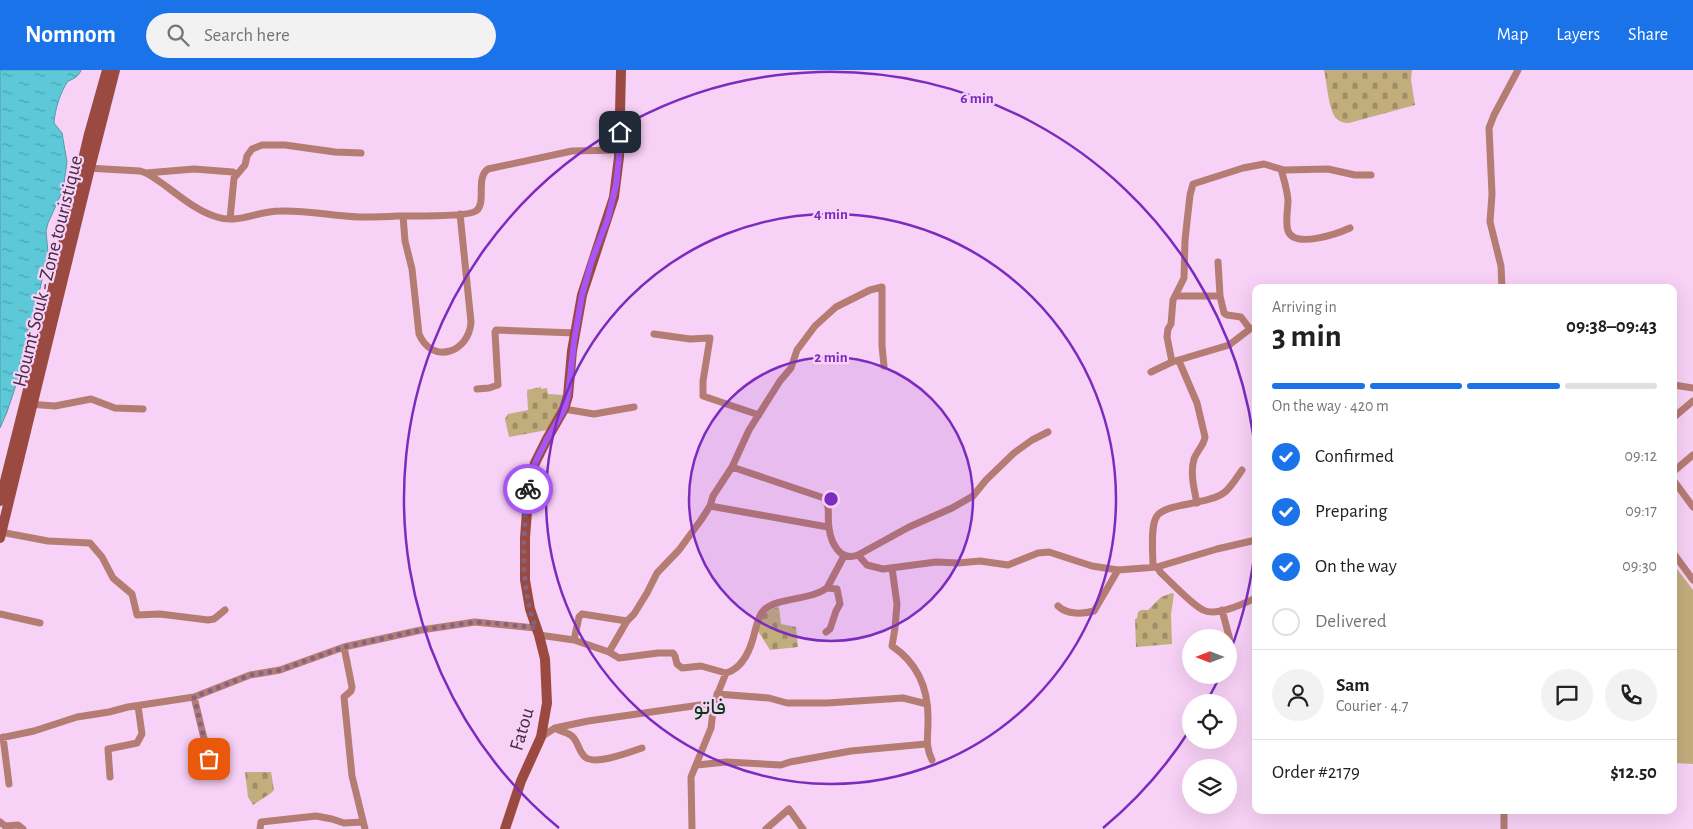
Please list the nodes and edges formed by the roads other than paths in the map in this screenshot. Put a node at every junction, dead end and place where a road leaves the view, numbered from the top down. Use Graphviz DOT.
graph roads {
  1 [pos="107,70"];
  2 [pos="115,70"];
  3 [pos="621,70"];
  4 [pos="1518,70"];
  5 [pos="619,150"];
  6 [pos="361,153"];
  7 [pos="86,168"];
  8 [pos="1281,170"];
  9 [pos="146,173"];
  10 [pos="236,174"];
  11 [pos="1371,175"];
  12 [pos="460,214"];
  13 [pos="403,216"];
  14 [pos="230,219"];
  15 [pos="1350,228"];
  16 [pos="1218,262"];
  17 [pos="1502,284"];
  18 [pos="1176,296"];
  19 [pos="1220,296"];
  20 [pos="1252,327"];
  21 [pos="1252,329"];
  22 [pos="575,332"];
  23 [pos="654,334"];
  24 [pos="1176,362"];
  25 [pos="884,366"];
  26 [pos="1151,372"];
  27 [pos="1677,385"];
  28 [pos="1693,388"];
  29 [pos="476,389"];
  30 [pos="1693,401"];
  31 [pos="29,404"];
  32 [pos="634,407"];
  33 [pos="143,409"];
  34 [pos="564,410"];
  35 [pos="1677,414"];
  36 [pos="760,415"];
  37 [pos="1048,432"];
  38 [pos="1693,455"];
  39 [pos="732,467"];
  40 [pos="1677,468"];
  41 [pos="1242,470"];
  42 [pos="1677,486"];
  43 [pos="0,501"];
  44 [pos="1197,503"];
  45 [pos="710,506"];
  46 [pos="1693,507"];
  47 [pos="828,526"];
  48 [pos="0,534"];
  49 [pos="1252,541"];
  50 [pos="858,555"];
  51 [pos="844,556"];
  52 [pos="1677,558"];
  53 [pos="1155,566"];
  54 [pos="892,568"];
  55 [pos="1118,570"];
  56 [pos="1693,580"];
  57 [pos="827,588"];
  58 [pos="1252,600"];
  59 [pos="1058,606"];
  60 [pos="225,610"];
  61 [pos="1222,610"];
  62 [pos="0,614"];
  63 [pos="627,621"];
  64 [pos="40,623"];
  65 [pos="1227,629"];
  66 [pos="537,631"];
  67 [pos="826,632"];
  68 [pos="574,640"];
  69 [pos="344,647"];
  70 [pos="609,652"];
  71 [pos="726,673"];
  72 [pos="718,694"];
  73 [pos="194,697"];
  74 [pos="714,703"];
  75 [pos="927,704"];
  76 [pos="138,706"];
  77 [pos="555,728"];
  78 [pos="1,737"];
  79 [pos="541,737"];
  80 [pos="926,744"];
  81 [pos="642,748"];
  82 [pos="209,759"];
  83 [pos="932,760"];
  84 [pos="697,765"];
  85 [pos="110,777"];
  86 [pos="9,784"];
  87 [pos="1504,814"];
  88 [pos="0,822"];
  89 [pos="364,825"];
  90 [pos="23,829"];
  91 [pos="260,829"];
  92 [pos="506,829"];
  93 [pos="692,829"];
  94 [pos="766,829"];
  95 [pos="803,829"];
  96 [pos="1504,829"];
  1 -- 7 [label="street"];
  2 -- 7 [label="street, Houmt Souk - Zone touristique"];
  3 -- 5 [label="street, Fatou"];
  4 -- 17 [label="street"];
  5 -- 12 [label="street"];
  5 -- 22 [label="street, Fatou"];
  6 -- 10 [label="street"];
  7 -- 9 [label="street"];
  7 -- 31 [label="street, Houmt Souk - Zone touristique"];
  8 -- 11 [label="street"];
  8 -- 15 [label="street"];
  8 -- 18 [label="street"];
  9 -- 10 [label="street"];
  9 -- 14 [label="street"];
  10 -- 14 [label="street"];
  12 -- 13 [label="street"];
  12 -- 13 [label="street"];
  13 -- 14 [label="street"];
  16 -- 19 [label="street"];
  18 -- 19 [label="street"];
  18 -- 24 [label="street"];
  19 -- 20 [label="street"];
  21 -- 24 [label="street"];
  22 -- 29 [label="street"];
  22 -- 34 [label="street, Fatou"];
  23 -- 36 [label="street"];
  24 -- 26 [label="street"];
  24 -- 44 [label="street"];
  25 -- 36 [label="street"];
  27 -- 28 [label="street"];
  30 -- 35 [label="street"];
  31 -- 33 [label="street"];
  31 -- 43 [label="street"];
  31 -- 48 [label="street, Houmt Souk - Zone touristique"];
  32 -- 34 [label="street"];
  34 -- 66 [label="street, Fatou"];
  36 -- 39 [label="street"];
  37 -- 50 [label="street"];
  38 -- 40 [label="street"];
  39 -- 45 [label="street"];
  39 -- 47 [label="street"];
  41 -- 44 [label="street"];
  42 -- 46 [label="street"];
  44 -- 53 [label="street"];
  45 -- 47 [label="street"];
  45 -- 63 [label="street"];
  47 -- 51 [label="street"];
  48 -- 60 [label="street"];
  49 -- 53 [label="street"];
  50 -- 51 [label="street"];
  50 -- 54 [label="street"];
  51 -- 57 [label="street"];
  52 -- 56 [label="street"];
  53 -- 55 [label="street"];
  53 -- 61 [label="street"];
  54 -- 55 [label="street"];
  54 -- 75 [label="street"];
  55 -- 59 [label="street"];
  57 -- 67 [label="street"];
  57 -- 71 [label="street"];
  58 -- 61 [label="street"];
  61 -- 65 [label="street"];
  62 -- 64 [label="street"];
  63 -- 68 [label="street"];
  63 -- 70 [label="street"];
  66 -- 68 [label="street"];
  66 -- 69 [label="street"];
  66 -- 79 [label="street, Fatou"];
  68 -- 70 [label="street"];
  69 -- 73 [label="street"];
  69 -- 89 [label="street"];
  70 -- 71 [label="street"];
  71 -- 72 [label="street"];
  72 -- 74 [label="street"];
  72 -- 75 [label="street"];
  73 -- 76 [label="street"];
  73 -- 82 [label="street"];
  74 -- 77 [label="street"];
  74 -- 84 [label="street"];
  75 -- 80 [label="street"];
  76 -- 78 [label="street"];
  76 -- 85 [label="street"];
  77 -- 79 [label="street"];
  77 -- 81 [label="street"];
  78 -- 86 [label="street"];
  79 -- 92 [label="street, Fatou"];
  80 -- 83 [label="street"];
  80 -- 84 [label="street"];
  84 -- 93 [label="street"];
  87 -- 96 [label="street"];
  88 -- 90 [label="street"];
  89 -- 91 [label="street"];
  94 -- 95 [label="street"];
}
